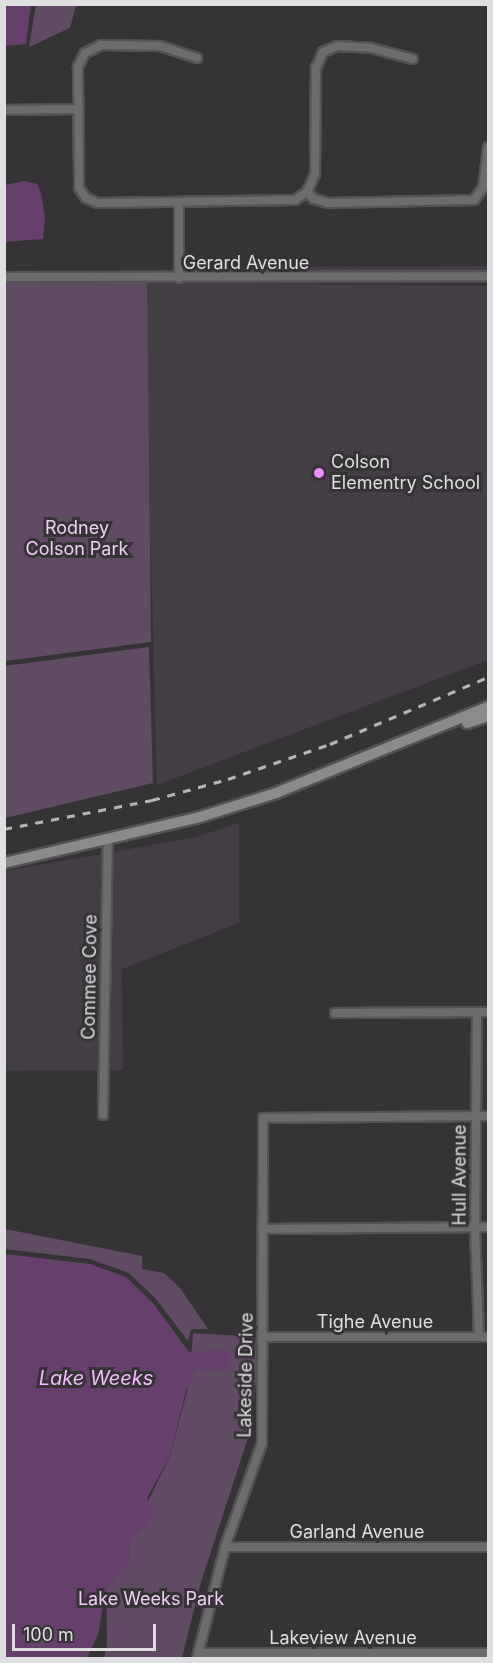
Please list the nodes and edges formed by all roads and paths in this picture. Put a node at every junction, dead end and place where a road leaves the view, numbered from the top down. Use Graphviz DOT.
graph roads {
  1 [pos="197,58"];
  2 [pos="413,59"];
  3 [pos="4,110"];
  4 [pos="79,110"];
  5 [pos="489,147"];
  6 [pos="307,192"];
  7 [pos="179,203"];
  8 [pos="489,276"];
  9 [pos="4,278"];
  10 [pos="179,278"];
  11 [pos="489,707"];
  12 [pos="489,716"];
  13 [pos="423,736"];
  14 [pos="108,839"];
  15 [pos="4,863"];
  16 [pos="477,1012"];
  17 [pos="489,1012"];
  18 [pos="335,1013"];
  19 [pos="103,1115"];
  20 [pos="475,1116"];
  21 [pos="489,1116"];
  22 [pos="475,1227"];
  23 [pos="489,1227"];
  24 [pos="262,1229"];
  25 [pos="262,1337"];
  26 [pos="479,1337"];
  27 [pos="489,1337"];
  28 [pos="489,1546"];
  29 [pos="225,1547"];
  30 [pos="489,1653"];
  31 [pos="197,1656"];
  1 -- 4 [label="street"];
  2 -- 6 [label="street"];
  3 -- 4 [label="street"];
  4 -- 7 [label="street"];
  5 -- 6 [label="street"];
  6 -- 7 [label="street"];
  7 -- 10 [label="street"];
  8 -- 10 [label="street, Gerard Avenue"];
  9 -- 10 [label="street, Gerard Avenue"];
  11 -- 13 [label="main road"];
  12 -- 13 [label="main road"];
  13 -- 14 [label="main road"];
  14 -- 15 [label="main road"];
  14 -- 19 [label="street, Commee Cove"];
  16 -- 17 [label="street"];
  16 -- 18 [label="street"];
  16 -- 20 [label="street, Hull Avenue"];
  20 -- 21 [label="street"];
  20 -- 22 [label="street, Hull Avenue"];
  20 -- 24 [label="street, Lakeside Drive"];
  22 -- 23 [label="street"];
  22 -- 24 [label="street"];
  22 -- 26 [label="street, Hull Avenue"];
  24 -- 25 [label="street, Lakeside Drive"];
  25 -- 26 [label="street, Tighe Avenue"];
  25 -- 29 [label="street, Lakeside Drive"];
  26 -- 27 [label="street, Tighe Avenue"];
  28 -- 29 [label="street, Garland Avenue"];
  29 -- 31 [label="street, Lakeside Drive"];
  30 -- 31 [label="street, Lakeview Avenue"];
}
